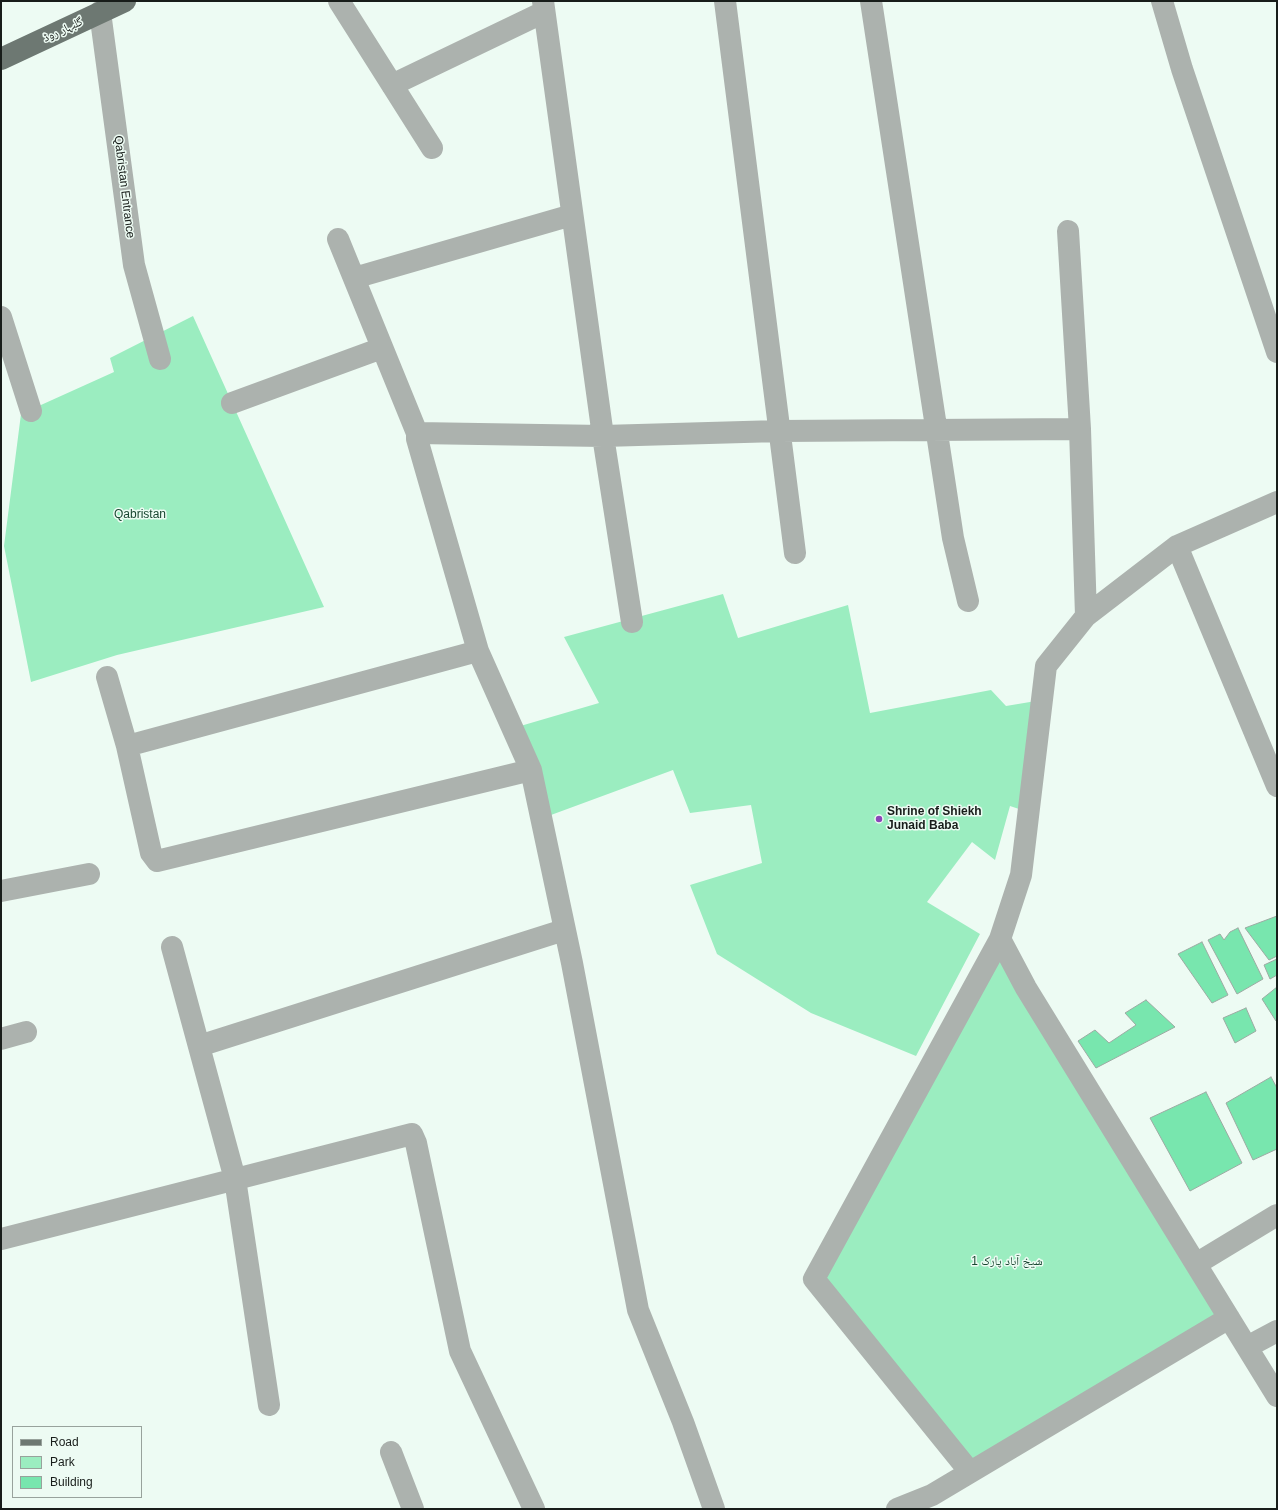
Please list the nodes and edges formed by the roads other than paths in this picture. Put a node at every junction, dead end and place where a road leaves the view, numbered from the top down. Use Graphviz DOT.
graph roads {
  1 [pos="125,1"];
  2 [pos="339,1"];
  3 [pos="726,1"];
  4 [pos="871,1"];
  5 [pos="1162,1"];
  6 [pos="543,7"];
  7 [pos="100,12"];
  8 [pos="1,59"];
  9 [pos="392,85"];
  10 [pos="432,148"];
  11 [pos="572,215"];
  12 [pos="1068,231"];
  13 [pos="338,239"];
  14 [pos="354,278"];
  15 [pos="1,317"];
  16 [pos="382,348"];
  17 [pos="1277,352"];
  18 [pos="160,359"];
  19 [pos="232,403"];
  20 [pos="31,411"];
  21 [pos="1080,429"];
  22 [pos="936,430"];
  23 [pos="778,431"];
  24 [pos="417,433"];
  25 [pos="603,436"];
  26 [pos="1277,502"];
  27 [pos="1177,546"];
  28 [pos="795,553"];
  29 [pos="968,601"];
  30 [pos="1086,616"];
  31 [pos="632,622"];
  32 [pos="478,651"];
  33 [pos="106,677"];
  34 [pos="127,746"];
  35 [pos="531,770"];
  36 [pos="1277,786"];
  37 [pos="89,874"];
  38 [pos="1,891"];
  39 [pos="564,930"];
  40 [pos="1000,939"];
  41 [pos="172,947"];
  42 [pos="26,1032"];
  43 [pos="1,1038"];
  44 [pos="199,1046"];
  45 [pos="235,1179"];
  46 [pos="1277,1215"];
  47 [pos="1,1239"];
  48 [pos="1196,1264"];
  49 [pos="1229,1318"];
  50 [pos="1277,1331"];
  51 [pos="1247,1347"];
  52 [pos="1277,1396"];
  53 [pos="269,1405"];
  54 [pos="391,1452"];
  55 [pos="970,1472"];
  56 [pos="934,1502"];
  57 [pos="413,1509"];
  58 [pos="534,1509"];
  59 [pos="714,1509"];
  60 [pos="897,1509"];
  1 -- 7 [label="main road, گلبہار روڈ"];
  2 -- 9 [label="street"];
  3 -- 23 [label="street"];
  4 -- 22 [label="street"];
  5 -- 17 [label="street"];
  6 -- 9 [label="street"];
  6 -- 11 [label="street"];
  7 -- 8 [label="main road, گلبہار روڈ"];
  7 -- 18 [label="street, Qabristan Entrance"];
  9 -- 10 [label="street"];
  11 -- 14 [label="street"];
  11 -- 25 [label="street"];
  12 -- 21 [label="street"];
  13 -- 14 [label="street"];
  14 -- 16 [label="street"];
  15 -- 20 [label="street"];
  16 -- 19 [label="street"];
  16 -- 24 [label="street"];
  21 -- 22 [label="street"];
  21 -- 30 [label="street"];
  22 -- 23 [label="street"];
  22 -- 29 [label="street"];
  23 -- 25 [label="street"];
  23 -- 28 [label="street"];
  24 -- 25 [label="street"];
  24 -- 32 [label="street"];
  25 -- 31 [label="street"];
  26 -- 27 [label="street"];
  27 -- 30 [label="street"];
  27 -- 36 [label="street"];
  30 -- 40 [label="street"];
  32 -- 34 [label="street"];
  32 -- 35 [label="street"];
  33 -- 34 [label="street"];
  34 -- 35 [label="street"];
  35 -- 39 [label="street"];
  37 -- 38 [label="street"];
  39 -- 44 [label="street"];
  39 -- 59 [label="street"];
  40 -- 48 [label="street"];
  40 -- 55 [label="street"];
  41 -- 44 [label="street"];
  42 -- 43 [label="street"];
  44 -- 45 [label="street"];
  45 -- 47 [label="street"];
  45 -- 53 [label="street"];
  45 -- 58 [label="street"];
  46 -- 48 [label="street"];
  48 -- 49 [label="street"];
  49 -- 51 [label="street"];
  49 -- 55 [label="street"];
  50 -- 51 [label="street"];
  51 -- 52 [label="street"];
  54 -- 57 [label="street"];
  55 -- 56 [label="street"];
  56 -- 60 [label="street"];
}
